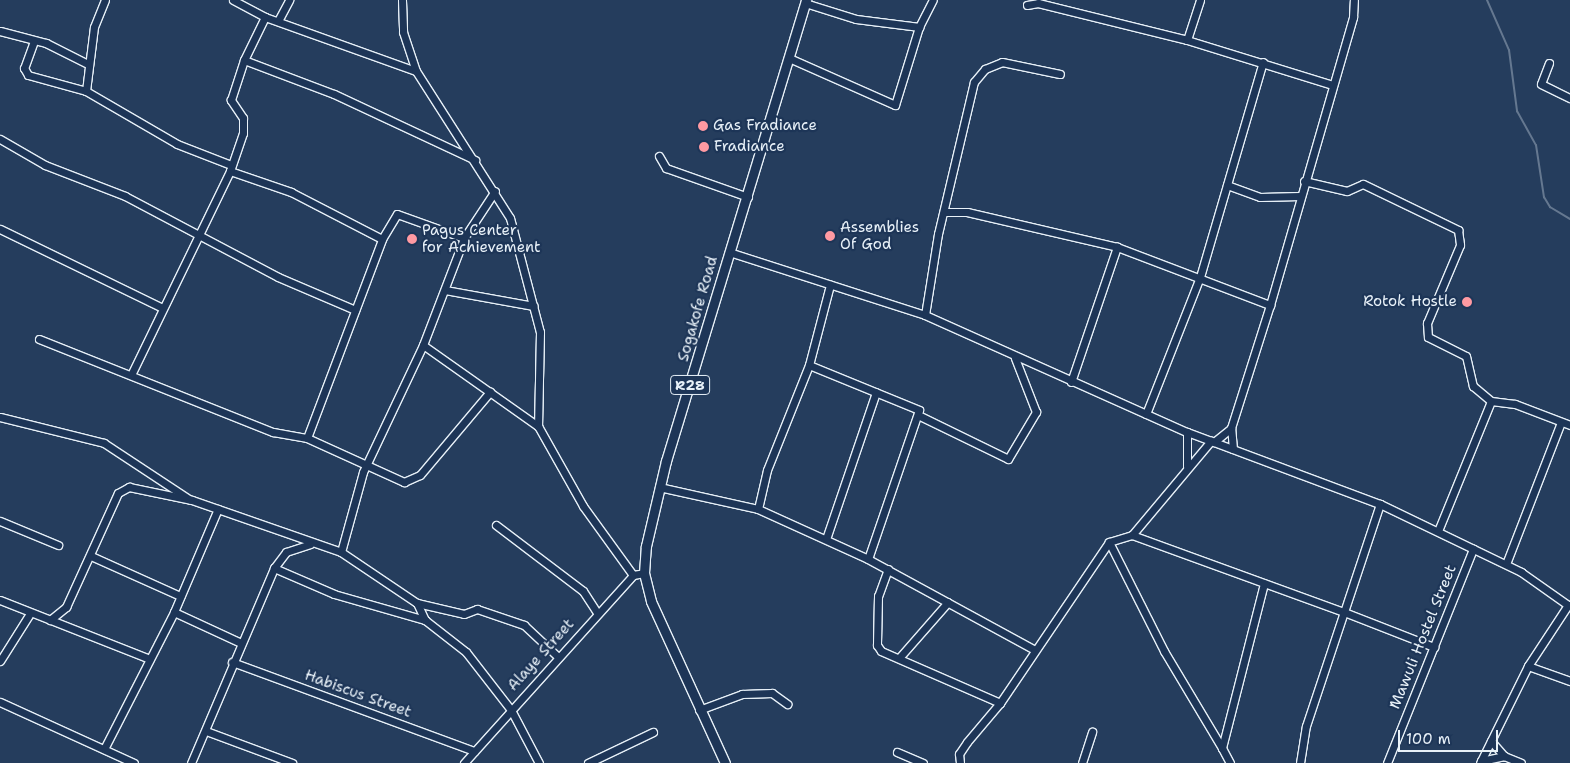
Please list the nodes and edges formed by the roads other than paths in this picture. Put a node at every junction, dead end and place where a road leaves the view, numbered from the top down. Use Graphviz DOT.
graph roads {
  1 [pos="105,0"];
  2 [pos="233,0"];
  3 [pos="289,0"];
  4 [pos="402,0"];
  5 [pos="933,0"];
  6 [pos="1200,0"];
  7 [pos="1354,0"];
  8 [pos="806,2"];
  9 [pos="1027,5"];
  10 [pos="265,17"];
  11 [pos="278,21"];
  12 [pos="919,27"];
  13 [pos="0,31"];
  14 [pos="1187,40"];
  15 [pos="34,41"];
  16 [pos="789,58"];
  17 [pos="244,60"];
  18 [pos="1263,62"];
  19 [pos="1549,63"];
  20 [pos="88,64"];
  21 [pos="416,71"];
  22 [pos="1060,74"];
  23 [pos="1332,85"];
  24 [pos="86,91"];
  25 [pos="1570,98"];
  26 [pos="0,139"];
  27 [pos="659,156"];
  28 [pos="475,160"];
  29 [pos="230,168"];
  30 [pos="1304,181"];
  31 [pos="1228,186"];
  32 [pos="495,191"];
  33 [pos="1300,196"];
  34 [pos="748,197"];
  35 [pos="945,212"];
  36 [pos="0,230"];
  37 [pos="202,233"];
  38 [pos="464,238"];
  39 [pos="382,239"];
  40 [pos="1117,247"];
  41 [pos="729,252"];
  42 [pos="1200,277"];
  43 [pos="830,285"];
  44 [pos="444,290"];
  45 [pos="1270,305"];
  46 [pos="534,306"];
  47 [pos="163,308"];
  48 [pos="355,310"];
  49 [pos="925,315"];
  50 [pos="39,339"];
  51 [pos="423,345"];
  52 [pos="1015,358"];
  53 [pos="809,365"];
  54 [pos="131,375"];
  55 [pos="1071,382"];
  56 [pos="490,392"];
  57 [pos="876,392"];
  58 [pos="1491,401"];
  59 [pos="1146,414"];
  60 [pos="920,416"];
  61 [pos="0,417"];
  62 [pos="1561,422"];
  63 [pos="1570,425"];
  64 [pos="538,426"];
  65 [pos="1232,428"];
  66 [pos="1187,432"];
  67 [pos="307,438"];
  68 [pos="1212,441"];
  69 [pos="1233,449"];
  70 [pos="367,463"];
  71 [pos="1187,466"];
  72 [pos="659,487"];
  73 [pos="192,500"];
  74 [pos="1380,504"];
  75 [pos="218,509"];
  76 [pos="758,509"];
  77 [pos="0,520"];
  78 [pos="496,525"];
  79 [pos="1438,531"];
  80 [pos="1132,535"];
  81 [pos="826,539"];
  82 [pos="1109,542"];
  83 [pos="310,544"];
  84 [pos="58,545"];
  85 [pos="1473,550"];
  86 [pos="341,552"];
  87 [pos="90,556"];
  88 [pos="868,560"];
  89 [pos="1506,564"];
  90 [pos="274,568"];
  91 [pos="888,569"];
  92 [pos="644,573"];
  93 [pos="633,575"];
  94 [pos="1264,583"];
  95 [pos="180,596"];
  96 [pos="0,600"];
  97 [pos="948,602"];
  98 [pos="417,603"];
  99 [pos="1569,603"];
  100 [pos="174,612"];
  101 [pos="1344,612"];
  102 [pos="29,614"];
  103 [pos="598,614"];
  104 [pos="50,620"];
  105 [pos="425,620"];
  106 [pos="239,642"];
  107 [pos="1434,647"];
  108 [pos="1036,650"];
  109 [pos="557,656"];
  110 [pos="899,658"];
  111 [pos="150,659"];
  112 [pos="0,661"];
  113 [pos="232,662"];
  114 [pos="1528,666"];
  115 [pos="1570,681"];
  116 [pos="0,702"];
  117 [pos="1000,703"];
  118 [pos="787,704"];
  119 [pos="511,710"];
  120 [pos="699,710"];
  121 [pos="206,731"];
  122 [pos="653,732"];
  123 [pos="1092,732"];
  124 [pos="1491,741"];
  125 [pos="1222,748"];
  126 [pos="104,749"];
  127 [pos="474,751"];
  128 [pos="897,752"];
  129 [pos="1504,756"];
  130 [pos="1481,762"];
  131 [pos="134,763"];
  132 [pos="191,763"];
  133 [pos="292,763"];
  134 [pos="464,763"];
  135 [pos="540,763"];
  136 [pos="588,763"];
  137 [pos="725,763"];
  138 [pos="923,763"];
  139 [pos="960,763"];
  140 [pos="1082,763"];
  141 [pos="1230,763"];
  142 [pos="1300,763"];
  143 [pos="1387,763"];
  144 [pos="1521,763"];
  1 -- 20 [label="street"];
  2 -- 10 [label="street"];
  3 -- 11 [label="street"];
  4 -- 21 [label="street"];
  5 -- 12 [label="street"];
  6 -- 14 [label="street"];
  7 -- 23 [label="street"];
  8 -- 12 [label="street"];
  8 -- 16 [label="main road, Sogakofe Road / R28"];
  9 -- 14 [label="street"];
  10 -- 11 [label="street"];
  10 -- 17 [label="street"];
  11 -- 21 [label="street"];
  12 -- 16 [label="street"];
  13 -- 15 [label="street"];
  14 -- 18 [label="street"];
  15 -- 20 [label="street"];
  15 -- 24 [label="street"];
  16 -- 34 [label="main road, Sogakofe Road / R28"];
  17 -- 28 [label="street"];
  17 -- 29 [label="street"];
  18 -- 23 [label="street"];
  18 -- 31 [label="street"];
  19 -- 25 [label="street"];
  20 -- 24 [label="street"];
  21 -- 28 [label="street"];
  22 -- 35 [label="street"];
  23 -- 30 [label="street"];
  24 -- 29 [label="street"];
  26 -- 37 [label="street"];
  27 -- 34 [label="street"];
  28 -- 32 [label="street"];
  29 -- 37 [label="street"];
  29 -- 39 [label="street"];
  30 -- 33 [label="street"];
  30 -- 58 [label="street"];
  31 -- 33 [label="street"];
  31 -- 42 [label="street"];
  32 -- 38 [label="street"];
  32 -- 46 [label="street"];
  33 -- 45 [label="street"];
  34 -- 41 [label="main road, Sogakofe Road / R28"];
  35 -- 40 [label="street"];
  35 -- 49 [label="street"];
  36 -- 47 [label="street"];
  37 -- 47 [label="street"];
  37 -- 48 [label="street"];
  38 -- 39 [label="street"];
  38 -- 44 [label="street"];
  39 -- 48 [label="street"];
  40 -- 42 [label="street"];
  40 -- 55 [label="street"];
  41 -- 43 [label="street"];
  41 -- 72 [label="main road, Sogakofe Road / R28"];
  42 -- 45 [label="street"];
  42 -- 59 [label="street"];
  43 -- 49 [label="street"];
  43 -- 53 [label="street"];
  44 -- 46 [label="street"];
  44 -- 51 [label="street"];
  45 -- 65 [label="street"];
  46 -- 64 [label="street"];
  47 -- 54 [label="street"];
  48 -- 67 [label="street"];
  49 -- 52 [label="street"];
  50 -- 54 [label="street"];
  51 -- 56 [label="street"];
  51 -- 70 [label="street"];
  52 -- 55 [label="street"];
  52 -- 60 [label="street"];
  53 -- 57 [label="street"];
  53 -- 76 [label="street"];
  54 -- 67 [label="street"];
  55 -- 59 [label="street"];
  56 -- 64 [label="street"];
  56 -- 70 [label="street"];
  57 -- 60 [label="street"];
  57 -- 81 [label="street"];
  58 -- 62 [label="street"];
  58 -- 79 [label="street"];
  59 -- 66 [label="street"];
  60 -- 88 [label="street"];
  61 -- 73 [label="street"];
  62 -- 63 [label="street"];
  62 -- 89 [label="street"];
  64 -- 93 [label="street"];
  65 -- 68 [label="street"];
  65 -- 69 [label="street"];
  66 -- 68 [label="street"];
  66 -- 71 [label="street"];
  67 -- 70 [label="street"];
  68 -- 69 [label="street"];
  68 -- 71 [label="street"];
  69 -- 74 [label="street"];
  70 -- 86 [label="street"];
  71 -- 80 [label="street"];
  72 -- 76 [label="street"];
  72 -- 92 [label="main road, Sogakofe Road / R28"];
  73 -- 75 [label="street"];
  73 -- 87 [label="street"];
  74 -- 79 [label="street"];
  74 -- 101 [label="street"];
  75 -- 83 [label="street"];
  75 -- 95 [label="street"];
  76 -- 81 [label="street"];
  77 -- 84 [label="street"];
  78 -- 103 [label="street"];
  79 -- 85 [label="street"];
  80 -- 82 [label="street"];
  80 -- 94 [label="street"];
  81 -- 88 [label="street"];
  82 -- 108 [label="street"];
  82 -- 125 [label="street"];
  83 -- 86 [label="street"];
  83 -- 90 [label="street"];
  85 -- 89 [label="street"];
  85 -- 107 [label="street, Mawuli Hostel Street"];
  86 -- 98 [label="street"];
  87 -- 95 [label="street"];
  87 -- 104 [label="street"];
  88 -- 91 [label="street"];
  89 -- 99 [label="street"];
  90 -- 105 [label="street"];
  90 -- 106 [label="street"];
  91 -- 97 [label="street"];
  91 -- 110 [label="street"];
  92 -- 93 [label="street"];
  92 -- 120 [label="main road, Sogakofe Road / R28"];
  93 -- 103 [label="street, Alaye Street"];
  94 -- 101 [label="street"];
  94 -- 125 [label="street"];
  95 -- 100 [label="street"];
  96 -- 102 [label="street"];
  97 -- 108 [label="street"];
  97 -- 110 [label="street"];
  98 -- 105 [label="street"];
  98 -- 109 [label="street"];
  99 -- 114 [label="street"];
  100 -- 106 [label="street"];
  100 -- 111 [label="street"];
  101 -- 107 [label="street"];
  101 -- 142 [label="street"];
  102 -- 104 [label="street"];
  102 -- 112 [label="street"];
  103 -- 109 [label="street, Alaye Street"];
  104 -- 111 [label="street"];
  105 -- 119 [label="street"];
  106 -- 113 [label="street"];
  107 -- 143 [label="street, Mawuli Hostel Street"];
  108 -- 117 [label="street"];
  109 -- 119 [label="street, Alaye Street"];
  110 -- 117 [label="street"];
  111 -- 126 [label="street"];
  113 -- 121 [label="street"];
  113 -- 127 [label="street, Habiscus Street"];
  114 -- 115 [label="street"];
  114 -- 124 [label="street"];
  116 -- 126 [label="street"];
  117 -- 139 [label="street"];
  118 -- 120 [label="street"];
  119 -- 127 [label="street, Alaye Street"];
  119 -- 135 [label="street"];
  120 -- 137 [label="main road, Sogakofe Road / R28"];
  121 -- 132 [label="street"];
  121 -- 133 [label="street"];
  122 -- 136 [label="street"];
  123 -- 140 [label="street"];
  124 -- 129 [label="street"];
  124 -- 130 [label="street"];
  125 -- 141 [label="street"];
  126 -- 131 [label="street"];
  127 -- 134 [label="street, Alaye Street"];
  128 -- 138 [label="street"];
  129 -- 130 [label="street"];
  129 -- 144 [label="street"];
}
